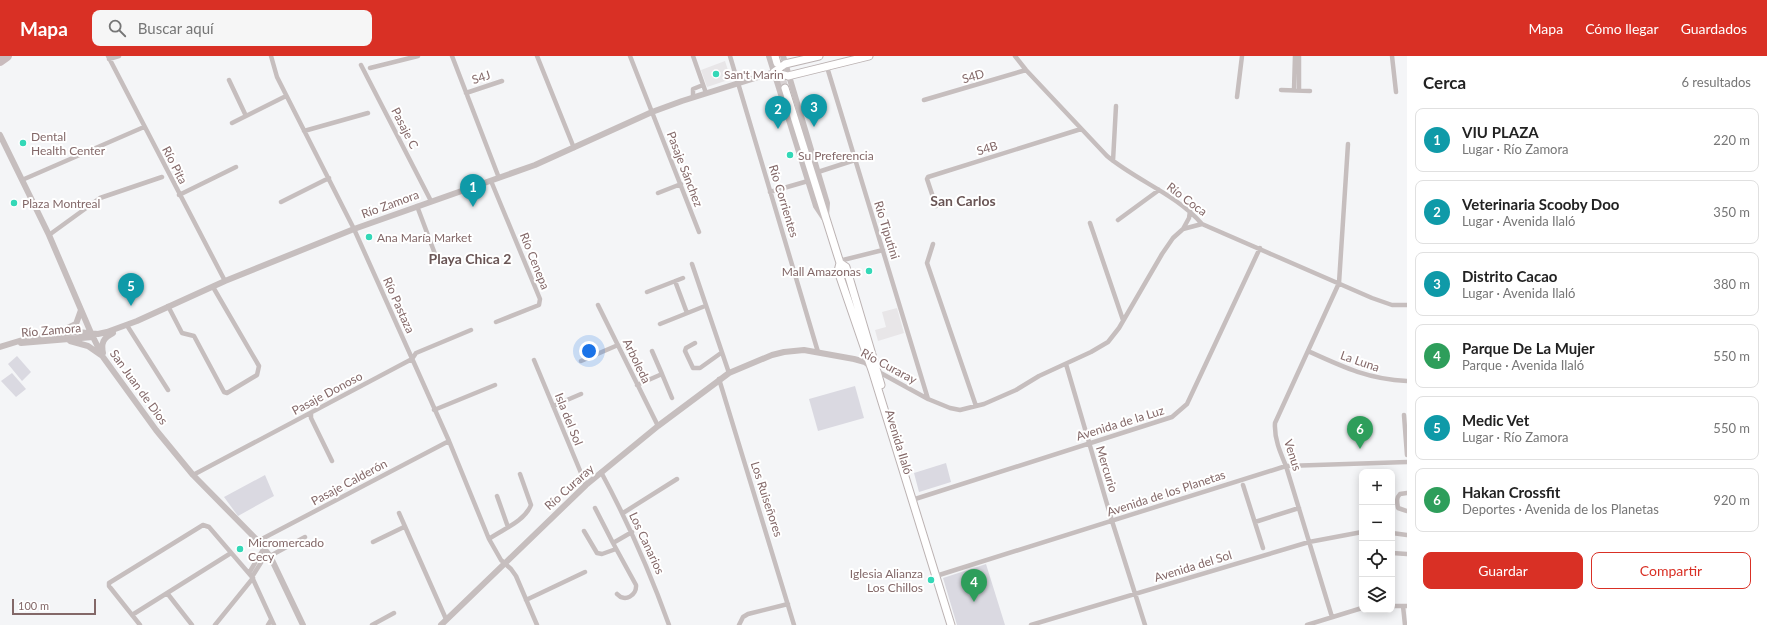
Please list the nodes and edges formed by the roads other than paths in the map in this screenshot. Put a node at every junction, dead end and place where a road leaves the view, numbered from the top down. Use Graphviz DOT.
graph roads {
  1 [pos="119,56"];
  2 [pos="271,56"];
  3 [pos="418,56"];
  4 [pos="452,56"];
  5 [pos="537,56"];
  6 [pos="630,56"];
  7 [pos="693,56"];
  8 [pos="730,56"];
  9 [pos="769,56"];
  10 [pos="782,56"];
  11 [pos="819,56"];
  12 [pos="869,56"];
  13 [pos="1015,56"];
  14 [pos="1242,56"];
  15 [pos="1294,56"];
  16 [pos="1299,56"];
  17 [pos="1392,56"];
  18 [pos="108,57"];
  19 [pos="361,64"];
  20 [pos="785,64"];
  21 [pos="827,67"];
  22 [pos="370,68"];
  23 [pos="1297,69"];
  24 [pos="1026,70"];
  25 [pos="774,72"];
  26 [pos="788,76"];
  27 [pos="229,80"];
  28 [pos="502,81"];
  29 [pos="738,83"];
  30 [pos="703,85"];
  31 [pos="785,88"];
  32 [pos="1282,90"];
  33 [pos="1297,90"];
  34 [pos="1310,90"];
  35 [pos="1396,92"];
  36 [pos="466,93"];
  37 [pos="706,93"];
  38 [pos="286,96"];
  39 [pos="1237,96"];
  40 [pos="694,97"];
  41 [pos="924,100"];
  42 [pos="1116,106"];
  43 [pos="368,112"];
  44 [pos="652,112"];
  45 [pos="246,116"];
  46 [pos="232,123"];
  47 [pos="144,127"];
  48 [pos="1081,129"];
  49 [pos="304,131"];
  50 [pos="0,135"];
  51 [pos="1348,144"];
  52 [pos="574,148"];
  53 [pos="856,160"];
  54 [pos="1114,161"];
  55 [pos="236,167"];
  56 [pos="818,172"];
  57 [pos="162,176"];
  58 [pos="329,178"];
  59 [pos="499,178"];
  60 [pos="22,180"];
  61 [pos="492,181"];
  62 [pos="808,181"];
  63 [pos="681,184"];
  64 [pos="1158,190"];
  65 [pos="770,192"];
  66 [pos="658,193"];
  67 [pos="179,195"];
  68 [pos="431,201"];
  69 [pos="281,202"];
  70 [pos="417,206"];
  71 [pos="936,206"];
  72 [pos="1190,211"];
  73 [pos="825,219"];
  74 [pos="1118,220"];
  75 [pos="1090,223"];
  76 [pos="1202,224"];
  77 [pos="354,229"];
  78 [pos="1183,229"];
  79 [pos="699,232"];
  80 [pos="49,235"];
  81 [pos="933,244"];
  82 [pos="1260,248"];
  83 [pos="883,250"];
  84 [pos="438,262"];
  85 [pos="840,262"];
  86 [pos="692,264"];
  87 [pos="683,278"];
  88 [pos="225,281"];
  89 [pos="675,281"];
  90 [pos="1338,283"];
  91 [pos="213,287"];
  92 [pos="647,292"];
  93 [pos="598,305"];
  94 [pos="1407,305"];
  95 [pos="168,306"];
  96 [pos="705,306"];
  97 [pos="81,310"];
  98 [pos="687,313"];
  99 [pos="1124,320"];
  100 [pos="137,321"];
  101 [pos="496,322"];
  102 [pos="87,324"];
  103 [pos="660,324"];
  104 [pos="128,327"];
  105 [pos="471,330"];
  106 [pos="107,332"];
  107 [pos="48,335"];
  108 [pos="92,335"];
  109 [pos="56,340"];
  110 [pos="695,343"];
  111 [pos="12,344"];
  112 [pos="618,346"];
  113 [pos="0,347"];
  114 [pos="652,351"];
  115 [pos="1308,351"];
  116 [pos="818,352"];
  117 [pos="721,353"];
  118 [pos="103,356"];
  119 [pos="412,359"];
  120 [pos="534,360"];
  121 [pos="581,361"];
  122 [pos="1066,364"];
  123 [pos="871,367"];
  124 [pos="878,371"];
  125 [pos="729,373"];
  126 [pos="662,374"];
  127 [pos="719,379"];
  128 [pos="1407,381"];
  129 [pos="495,385"];
  130 [pos="637,385"];
  131 [pos="168,390"];
  132 [pos="581,394"];
  133 [pos="672,398"];
  134 [pos="928,399"];
  135 [pos="553,406"];
  136 [pos="976,406"];
  137 [pos="434,410"];
  138 [pos="311,413"];
  139 [pos="1404,415"];
  140 [pos="658,426"];
  141 [pos="449,441"];
  142 [pos="1089,443"];
  143 [pos="1407,455"];
  144 [pos="332,461"];
  145 [pos="1407,462"];
  146 [pos="1286,466"];
  147 [pos="601,472"];
  148 [pos="520,474"];
  149 [pos="193,475"];
  150 [pos="677,479"];
  151 [pos="586,485"];
  152 [pos="1243,485"];
  153 [pos="1407,493"];
  154 [pos="497,496"];
  155 [pos="914,499"];
  156 [pos="595,508"];
  157 [pos="1299,508"];
  158 [pos="1407,511"];
  159 [pos="399,513"];
  160 [pos="623,514"];
  161 [pos="1112,521"];
  162 [pos="1255,522"];
  163 [pos="404,527"];
  164 [pos="508,527"];
  165 [pos="584,531"];
  166 [pos="632,532"];
  167 [pos="1359,533"];
  168 [pos="1395,533"];
  169 [pos="1407,535"];
  170 [pos="305,537"];
  171 [pos="489,539"];
  172 [pos="258,541"];
  173 [pos="373,542"];
  174 [pos="613,542"];
  175 [pos="1309,542"];
  176 [pos="1263,548"];
  177 [pos="616,549"];
  178 [pos="267,552"];
  179 [pos="231,553"];
  180 [pos="1395,553"];
  181 [pos="1407,554"];
  182 [pos="505,564"];
  183 [pos="585,572"];
  184 [pos="938,575"];
  185 [pos="251,576"];
  186 [pos="167,593"];
  187 [pos="618,594"];
  188 [pos="1136,594"];
  189 [pos="526,600"];
  190 [pos="788,604"];
  191 [pos="1405,606"];
  192 [pos="1359,609"];
  193 [pos="394,613"];
  194 [pos="132,615"];
  195 [pos="1332,617"];
  196 [pos="446,620"];
  197 [pos="273,623"];
  198 [pos="140,625"];
  199 [pos="192,625"];
  200 [pos="215,625"];
  201 [pos="268,625"];
  202 [pos="303,625"];
  203 [pos="372,625"];
  204 [pos="441,625"];
  205 [pos="537,625"];
  206 [pos="669,625"];
  207 [pos="739,625"];
  208 [pos="794,625"];
  209 [pos="952,625"];
  210 [pos="1031,625"];
  211 [pos="1146,625"];
  212 [pos="1307,625"];
  213 [pos="1405,625"];
  1 -- 18 [label="street"];
  2 -- 38 [label="street, Río Pastaza"];
  3 -- 22 [label="street"];
  4 -- 36 [label="street"];
  5 -- 52 [label="street"];
  6 -- 44 [label="street, Pasaje Sánchez"];
  7 -- 30 [label="street"];
  8 -- 29 [label="street, Río Corrientes"];
  9 -- 25 [label="street"];
  10 -- 20 [label="street"];
  11 -- 20 [label="main road"];
  12 -- 21 [label="main road"];
  13 -- 24 [label="street, Río Coca"];
  14 -- 39 [label="street"];
  15 -- 23 [label="street"];
  16 -- 23 [label="street"];
  17 -- 35 [label="street"];
  18 -- 47 [label="street, Río Pita"];
  19 -- 68 [label="street, Pasaje C"];
  20 -- 25 [label="main road"];
  20 -- 26 [label="street"];
  21 -- 26 [label="main road"];
  21 -- 53 [label="street, Río Tiputini"];
  23 -- 33 [label="street"];
  24 -- 41 [label="street, S4D"];
  24 -- 48 [label="street, Río Coca"];
  25 -- 26 [label="main road"];
  25 -- 29 [label="street, Río Zamora"];
  25 -- 62 [label="street"];
  26 -- 56 [label="street"];
  27 -- 45 [label="street"];
  28 -- 36 [label="street, S4J"];
  29 -- 37 [label="street, Río Zamora"];
  29 -- 65 [label="street, Río Corrientes"];
  30 -- 37 [label="street"];
  30 -- 40 [label="street"];
  31 -- 73 [label="main road, Avenida Ilaló"];
  32 -- 33 [label="street"];
  33 -- 34 [label="street"];
  36 -- 59 [label="street"];
  37 -- 40 [label="street, Río Zamora"];
  38 -- 45 [label="street"];
  38 -- 49 [label="street, Río Pastaza"];
  40 -- 44 [label="street, Río Zamora"];
  42 -- 54 [label="street"];
  43 -- 49 [label="street"];
  44 -- 52 [label="street, Río Zamora"];
  44 -- 63 [label="street, Pasaje Sánchez"];
  45 -- 46 [label="street"];
  47 -- 60 [label="street"];
  47 -- 67 [label="street, Río Pita"];
  48 -- 54 [label="street, Río Coca"];
  48 -- 71 [label="street, S4B"];
  49 -- 58 [label="street, Río Pastaza"];
  50 -- 60 [label="street, San Juan de Dios"];
  51 -- 90 [label="street, Venus"];
  52 -- 59 [label="street, Río Zamora"];
  53 -- 56 [label="street"];
  53 -- 83 [label="street, Río Tiputini"];
  54 -- 64 [label="street, Río Coca"];
  55 -- 67 [label="street"];
  56 -- 73 [label="street"];
  57 -- 80 [label="street"];
  58 -- 69 [label="street"];
  58 -- 77 [label="street, Río Pastaza"];
  59 -- 61 [label="street, Río Zamora"];
  60 -- 80 [label="street, San Juan de Dios"];
  61 -- 68 [label="street, Río Zamora"];
  61 -- 101 [label="street, Río Cenepa"];
  62 -- 65 [label="street"];
  62 -- 73 [label="street"];
  63 -- 66 [label="street"];
  63 -- 79 [label="street, Pasaje Sánchez"];
  64 -- 72 [label="street, Río Coca"];
  64 -- 74 [label="street"];
  65 -- 116 [label="street, Río Corrientes"];
  67 -- 88 [label="street, Río Pita"];
  68 -- 70 [label="street, Río Zamora"];
  70 -- 77 [label="street, Río Zamora"];
  70 -- 84 [label="street"];
  72 -- 76 [label="street, Río Coca"];
  72 -- 78 [label="street"];
  73 -- 85 [label="main road, Avenida Ilaló"];
  75 -- 99 [label="street"];
  76 -- 78 [label="street"];
  76 -- 82 [label="street, Río Coca"];
  77 -- 88 [label="street, Río Zamora"];
  77 -- 119 [label="street, Río Pastaza"];
  78 -- 99 [label="street, Río Curaray"];
  80 -- 97 [label="street, San Juan de Dios"];
  81 -- 136 [label="street"];
  82 -- 90 [label="street, Río Coca"];
  82 -- 142 [label="street, Avenida de la Luz"];
  83 -- 85 [label="street"];
  83 -- 134 [label="street, Río Tiputini"];
  85 -- 123 [label="main road, Avenida Ilaló"];
  85 -- 124 [label="main road, Avenida Ilaló"];
  86 -- 96 [label="street"];
  87 -- 89 [label="street"];
  88 -- 91 [label="street, Río Zamora"];
  89 -- 92 [label="street"];
  89 -- 98 [label="street"];
  90 -- 94 [label="street, Río Coca"];
  90 -- 115 [label="street, Venus"];
  91 -- 95 [label="street, Río Zamora"];
  91 -- 95 [label="street"];
  93 -- 112 [label="street, Arboleda"];
  95 -- 100 [label="street, Río Zamora"];
  96 -- 98 [label="street"];
  96 -- 117 [label="street"];
  97 -- 102 [label="street, San Juan de Dios"];
  97 -- 107 [label="street"];
  98 -- 103 [label="street"];
  99 -- 122 [label="street, Río Curaray"];
  100 -- 104 [label="street"];
  100 -- 106 [label="street, Río Zamora"];
  102 -- 106 [label="street"];
  102 -- 108 [label="street, San Juan de Dios"];
  104 -- 118 [label="street"];
  104 -- 131 [label="street"];
  105 -- 119 [label="street, Pasaje Donoso"];
  106 -- 108 [label="street, Río Zamora"];
  107 -- 108 [label="street, Río Zamora"];
  107 -- 111 [label="street, Río Zamora"];
  108 -- 109 [label="street, Río Zamora"];
  108 -- 118 [label="street, San Juan de Dios"];
  109 -- 111 [label="street, Río Zamora"];
  109 -- 118 [label="street"];
  110 -- 117 [label="street"];
  111 -- 113 [label="street, Río Zamora"];
  112 -- 121 [label="street"];
  112 -- 130 [label="street, Arboleda"];
  114 -- 126 [label="street"];
  115 -- 128 [label="street, La Luna"];
  115 -- 146 [label="street, Venus"];
  116 -- 123 [label="street, Río Curaray"];
  116 -- 125 [label="street, Río Curaray"];
  117 -- 125 [label="street"];
  118 -- 149 [label="street, San Juan de Dios"];
  119 -- 137 [label="street, Río Pastaza"];
  119 -- 138 [label="street, Pasaje Donoso"];
  120 -- 135 [label="street, Isla del Sol"];
  122 -- 136 [label="street, Río Curaray"];
  122 -- 142 [label="street, Mercurio"];
  123 -- 124 [label="street, Río Curaray"];
  123 -- 155 [label="main road, Avenida Ilaló"];
  124 -- 134 [label="street, Río Curaray"];
  124 -- 155 [label="main road, Avenida Ilaló"];
  125 -- 127 [label="street, Río Curaray"];
  126 -- 130 [label="street"];
  126 -- 133 [label="street"];
  127 -- 140 [label="street, Río Curaray"];
  127 -- 190 [label="street, Los Ruiseñores"];
  129 -- 137 [label="street"];
  130 -- 140 [label="street, Arboleda"];
  132 -- 135 [label="street"];
  134 -- 136 [label="street, Río Curaray"];
  135 -- 151 [label="street, Isla del Sol"];
  137 -- 141 [label="street, Río Pastaza"];
  138 -- 144 [label="street"];
  138 -- 149 [label="street, Pasaje Donoso"];
  139 -- 143 [label="street"];
  140 -- 147 [label="street, Río Curaray"];
  141 -- 171 [label="street, Río Pastaza"];
  141 -- 172 [label="street, Pasaje Calderón"];
  142 -- 155 [label="street, Avenida de la Luz"];
  142 -- 161 [label="street, Mercurio"];
  145 -- 146 [label="street, Avenida de los Planetas"];
  146 -- 157 [label="street, Venus"];
  146 -- 161 [label="street, Avenida de los Planetas"];
  147 -- 151 [label="street, Río Curaray"];
  147 -- 160 [label="street, Los Canarios"];
  148 -- 164 [label="street"];
  149 -- 172 [label="street, San Juan de Dios"];
  150 -- 160 [label="street"];
  151 -- 182 [label="street, Río Curaray"];
  152 -- 162 [label="street"];
  153 -- 158 [label="street"];
  154 -- 164 [label="street"];
  155 -- 184 [label="main road, Avenida Ilaló"];
  156 -- 174 [label="street"];
  157 -- 162 [label="street"];
  157 -- 175 [label="street, Venus"];
  159 -- 163 [label="street"];
  160 -- 166 [label="street, Los Canarios"];
  161 -- 184 [label="street, Avenida de los Planetas"];
  161 -- 188 [label="street, Mercurio"];
  162 -- 176 [label="street"];
  163 -- 173 [label="street"];
  163 -- 196 [label="street"];
  164 -- 171 [label="street"];
  165 -- 177 [label="street"];
  166 -- 174 [label="street"];
  166 -- 206 [label="street, Los Canarios"];
  167 -- 175 [label="street, Avenida del Sol"];
  168 -- 169 [label="street"];
  170 -- 178 [label="street"];
  171 -- 182 [label="street, Río Pastaza"];
  172 -- 178 [label="street, San Juan de Dios"];
  174 -- 177 [label="street"];
  175 -- 188 [label="street, Avenida del Sol"];
  175 -- 195 [label="street, Venus"];
  177 -- 187 [label="street"];
  178 -- 185 [label="street"];
  178 -- 202 [label="street, San Juan de Dios"];
  179 -- 185 [label="street"];
  179 -- 186 [label="street"];
  179 -- 194 [label="street"];
  180 -- 181 [label="street"];
  182 -- 189 [label="street, Río Pastaza"];
  182 -- 196 [label="street, Río Curaray"];
  183 -- 189 [label="street"];
  184 -- 209 [label="main road, Avenida Ilaló"];
  185 -- 197 [label="street"];
  185 -- 200 [label="street"];
  186 -- 194 [label="street"];
  186 -- 199 [label="street"];
  188 -- 210 [label="street, Avenida del Sol"];
  188 -- 211 [label="street, Mercurio"];
  189 -- 205 [label="street, Río Pastaza"];
  190 -- 207 [label="street"];
  190 -- 208 [label="street, Los Ruiseñores"];
  191 -- 213 [label="street"];
  192 -- 195 [label="street"];
  193 -- 203 [label="street"];
  194 -- 198 [label="street"];
  195 -- 212 [label="street"];
  196 -- 204 [label="street, Río Curaray"];
  197 -- 201 [label="street"];
}
